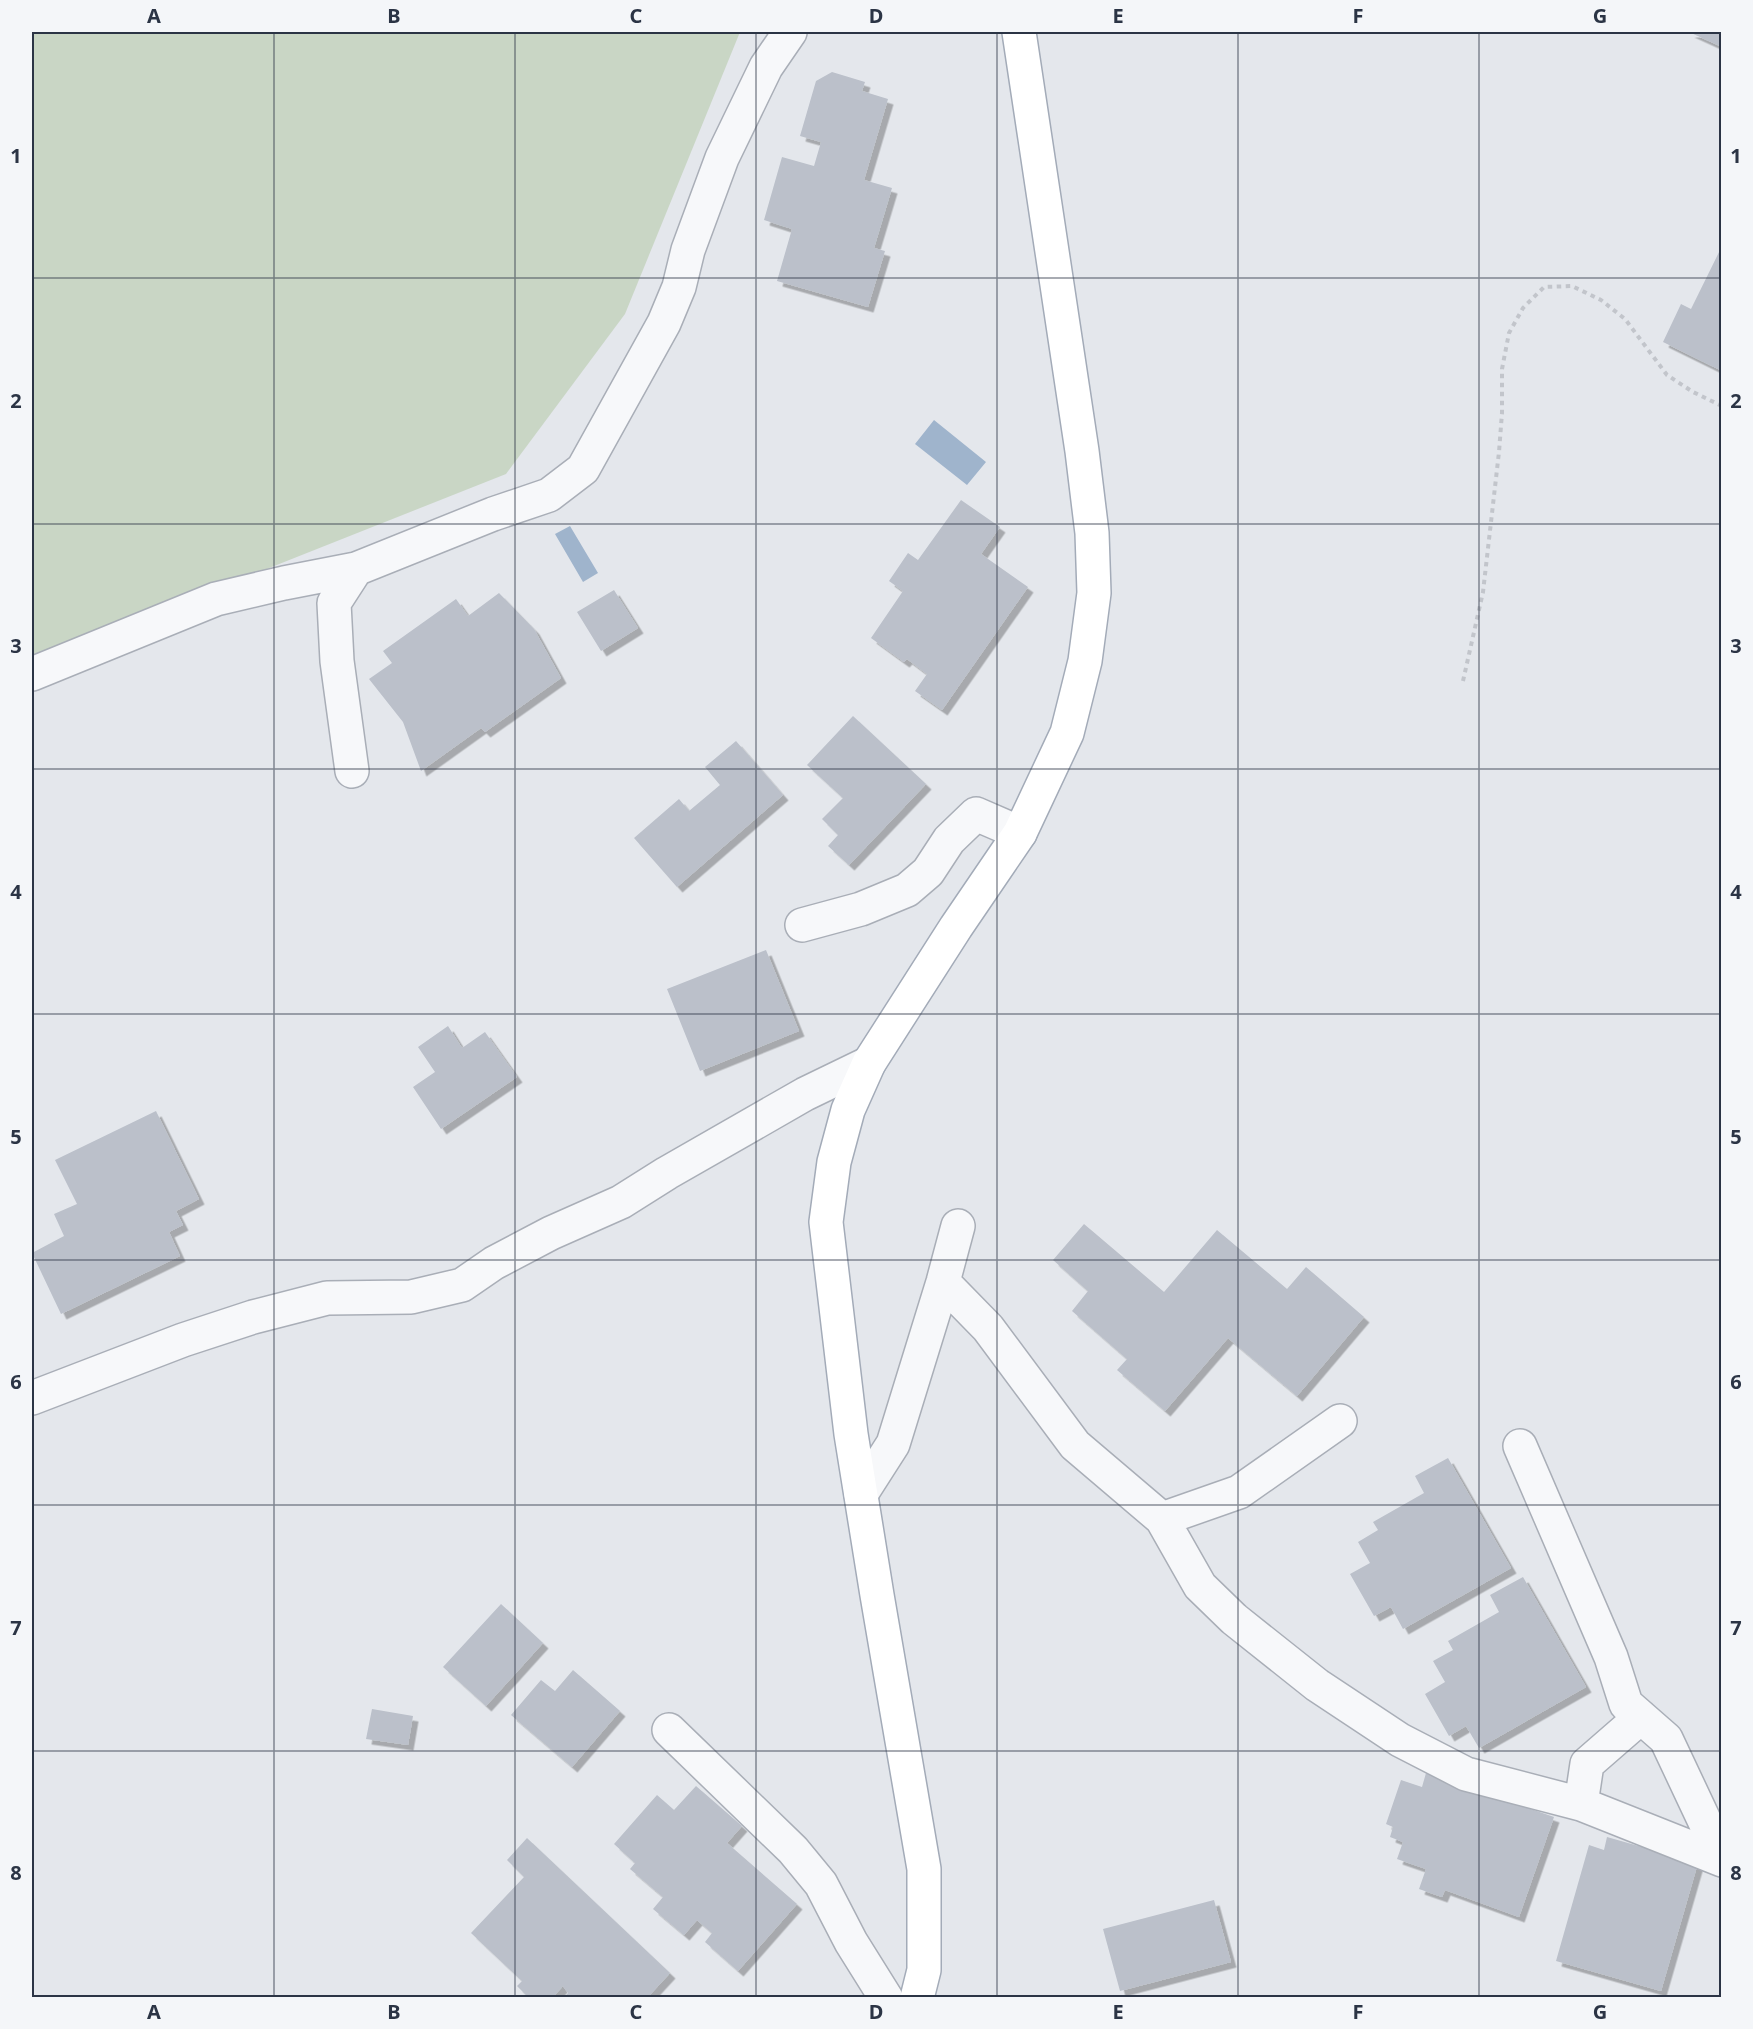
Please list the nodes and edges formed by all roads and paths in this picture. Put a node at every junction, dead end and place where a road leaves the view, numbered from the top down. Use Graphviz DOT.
graph roads {
  1 [pos="790,32"];
  2 [pos="1020,32"];
  3 [pos="1722,406"];
  4 [pos="356,569"];
  5 [pos="32,674"];
  6 [pos="1463,681"];
  7 [pos="352,771"];
  8 [pos="1020,833"];
  9 [pos="802,925"];
  10 [pos="869,1063"];
  11 [pos="958,1226"];
  12 [pos="943,1282"];
  13 [pos="32,1398"];
  14 [pos="1340,1421"];
  15 [pos="1520,1446"];
  16 [pos="861,1494"];
  17 [pos="1162,1519"];
  18 [pos="1641,1717"];
  19 [pos="669,1730"];
  20 [pos="1581,1804"];
  21 [pos="1722,1859"];
  22 [pos="886,1998"];
  23 [pos="917,1998"];
  1 -- 4 [label="street"];
  2 -- 8 [label="main road"];
  3 -- 6 [label="path"];
  4 -- 5 [label="street"];
  4 -- 7 [label="street"];
  8 -- 9 [label="street"];
  8 -- 10 [label="main road"];
  10 -- 13 [label="street"];
  10 -- 16 [label="main road"];
  11 -- 12 [label="street"];
  12 -- 16 [label="street"];
  12 -- 17 [label="street"];
  14 -- 17 [label="street"];
  15 -- 18 [label="street"];
  16 -- 23 [label="main road"];
  17 -- 20 [label="street"];
  18 -- 20 [label="street"];
  18 -- 21 [label="street"];
  19 -- 22 [label="street"];
  20 -- 21 [label="street"];
}
